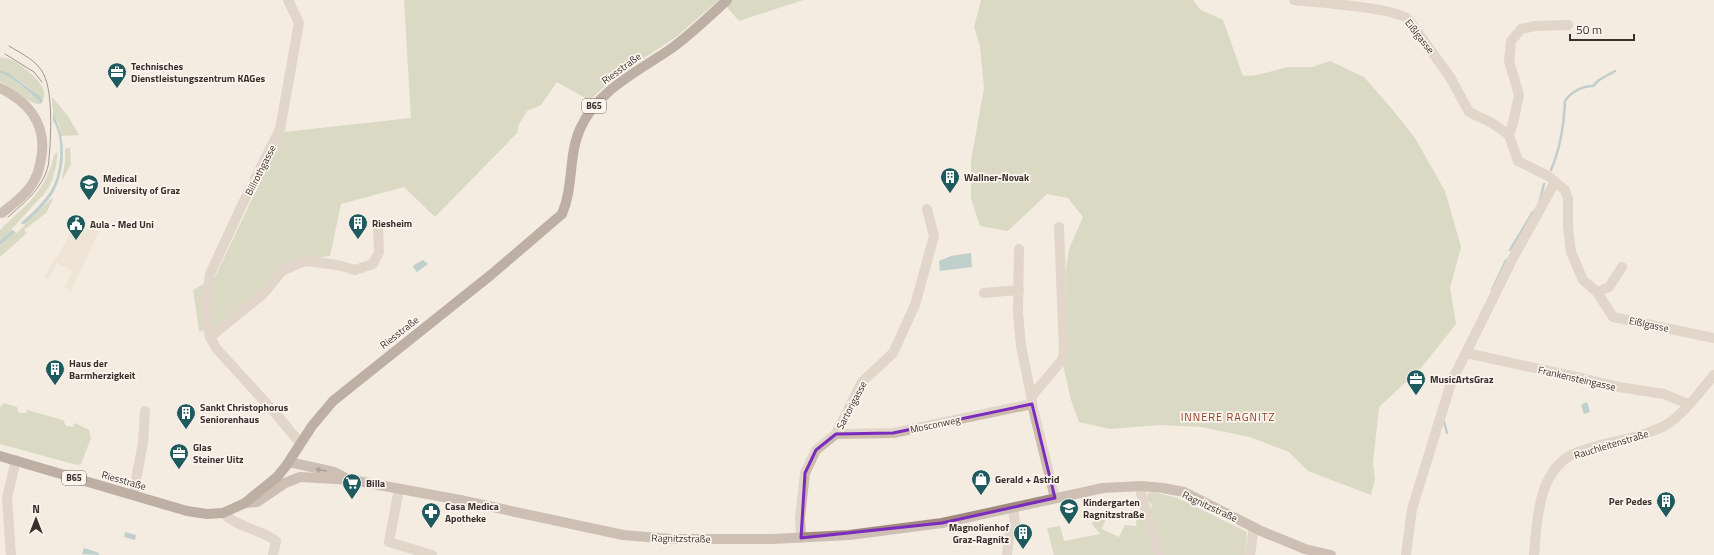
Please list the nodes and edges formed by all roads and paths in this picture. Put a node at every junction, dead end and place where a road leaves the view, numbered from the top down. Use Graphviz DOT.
graph roads {
  1 [pos="288,0"];
  2 [pos="727,0"];
  3 [pos="1294,0"];
  4 [pos="1568,25"];
  5 [pos="0,88"];
  6 [pos="1509,135"];
  7 [pos="1555,182"];
  8 [pos="928,209"];
  9 [pos="2,213"];
  10 [pos="378,227"];
  11 [pos="1059,227"];
  12 [pos="1019,250"];
  13 [pos="1622,268"];
  14 [pos="1018,290"];
  15 [pos="1597,292"];
  16 [pos="984,293"];
  17 [pos="210,337"];
  18 [pos="1714,338"];
  19 [pos="1466,354"];
  20 [pos="1714,375"];
  21 [pos="1032,400"];
  22 [pos="1688,404"];
  23 [pos="145,411"];
  24 [pos="836,434"];
  25 [pos="300,443"];
  26 [pos="0,456"];
  27 [pos="16,460"];
  28 [pos="288,464"];
  29 [pos="300,478"];
  30 [pos="352,480"];
  31 [pos="1141,486"];
  32 [pos="399,490"];
  33 [pos="133,495"];
  34 [pos="1055,498"];
  35 [pos="245,503"];
  36 [pos="1013,508"];
  37 [pos="223,513"];
  38 [pos="1254,527"];
  39 [pos="801,538"];
  40 [pos="11,555"];
  41 [pos="273,555"];
  42 [pos="432,555"];
  43 [pos="1007,555"];
  44 [pos="1159,555"];
  45 [pos="1250,555"];
  46 [pos="1331,555"];
  47 [pos="1406,555"];
  48 [pos="1534,555"];
  1 -- 17 [label="street, Billrothgasse"];
  2 -- 25 [label="main road, Riesstraße / B65"];
  3 -- 6 [label="street, Eißlgasse"];
  4 -- 6 [label="street"];
  5 -- 9 [label="main road"];
  6 -- 7 [label="street, Eißlgasse"];
  7 -- 15 [label="street, Eißlgasse"];
  7 -- 19 [label="street"];
  8 -- 24 [label="street, Sartorigasse"];
  10 -- 17 [label="street"];
  11 -- 21 [label="street"];
  12 -- 14 [label="street"];
  13 -- 15 [label="street"];
  14 -- 16 [label="street"];
  14 -- 21 [label="street"];
  15 -- 18 [label="street, Eißlgasse"];
  17 -- 25 [label="street, Billrothgasse"];
  19 -- 22 [label="street, Frankensteingasse"];
  19 -- 47 [label="street"];
  20 -- 22 [label="street, Rauchleitenstraße"];
  21 -- 24 [label="street, Mosconweg"];
  21 -- 34 [label="street"];
  22 -- 48 [label="street, Rauchleitenstraße"];
  23 -- 33 [label="street"];
  24 -- 39 [label="street, Sartorigasse"];
  25 -- 28 [label="main road, Riesstraße / B65"];
  26 -- 27 [label="main road, Riesstraße / B65"];
  27 -- 33 [label="main road, Riesstraße / B65"];
  27 -- 40 [label="street"];
  28 -- 29 [label="main road"];
  30 -- 28 [label="main road, Ragnitzstraße, one-way"];
  28 -- 35 [label="main road, Riesstraße / B65"];
  29 -- 30 [label="main road, Ragnitzstraße"];
  29 -- 35 [label="main road, Ragnitzstraße"];
  30 -- 32 [label="main road, Ragnitzstraße"];
  31 -- 34 [label="main road, Ragnitzstraße"];
  31 -- 38 [label="main road, Ragnitzstraße"];
  31 -- 44 [label="street"];
  32 -- 39 [label="main road, Ragnitzstraße"];
  32 -- 42 [label="street"];
  33 -- 37 [label="main road, Riesstraße / B65"];
  34 -- 36 [label="main road, Ragnitzstraße"];
  35 -- 37 [label="main road, Riesstraße / B65"];
  36 -- 39 [label="main road, Ragnitzstraße"];
  36 -- 43 [label="street"];
  37 -- 41 [label="street"];
  38 -- 45 [label="street"];
  38 -- 46 [label="main road, Ragnitzstraße"];
}
